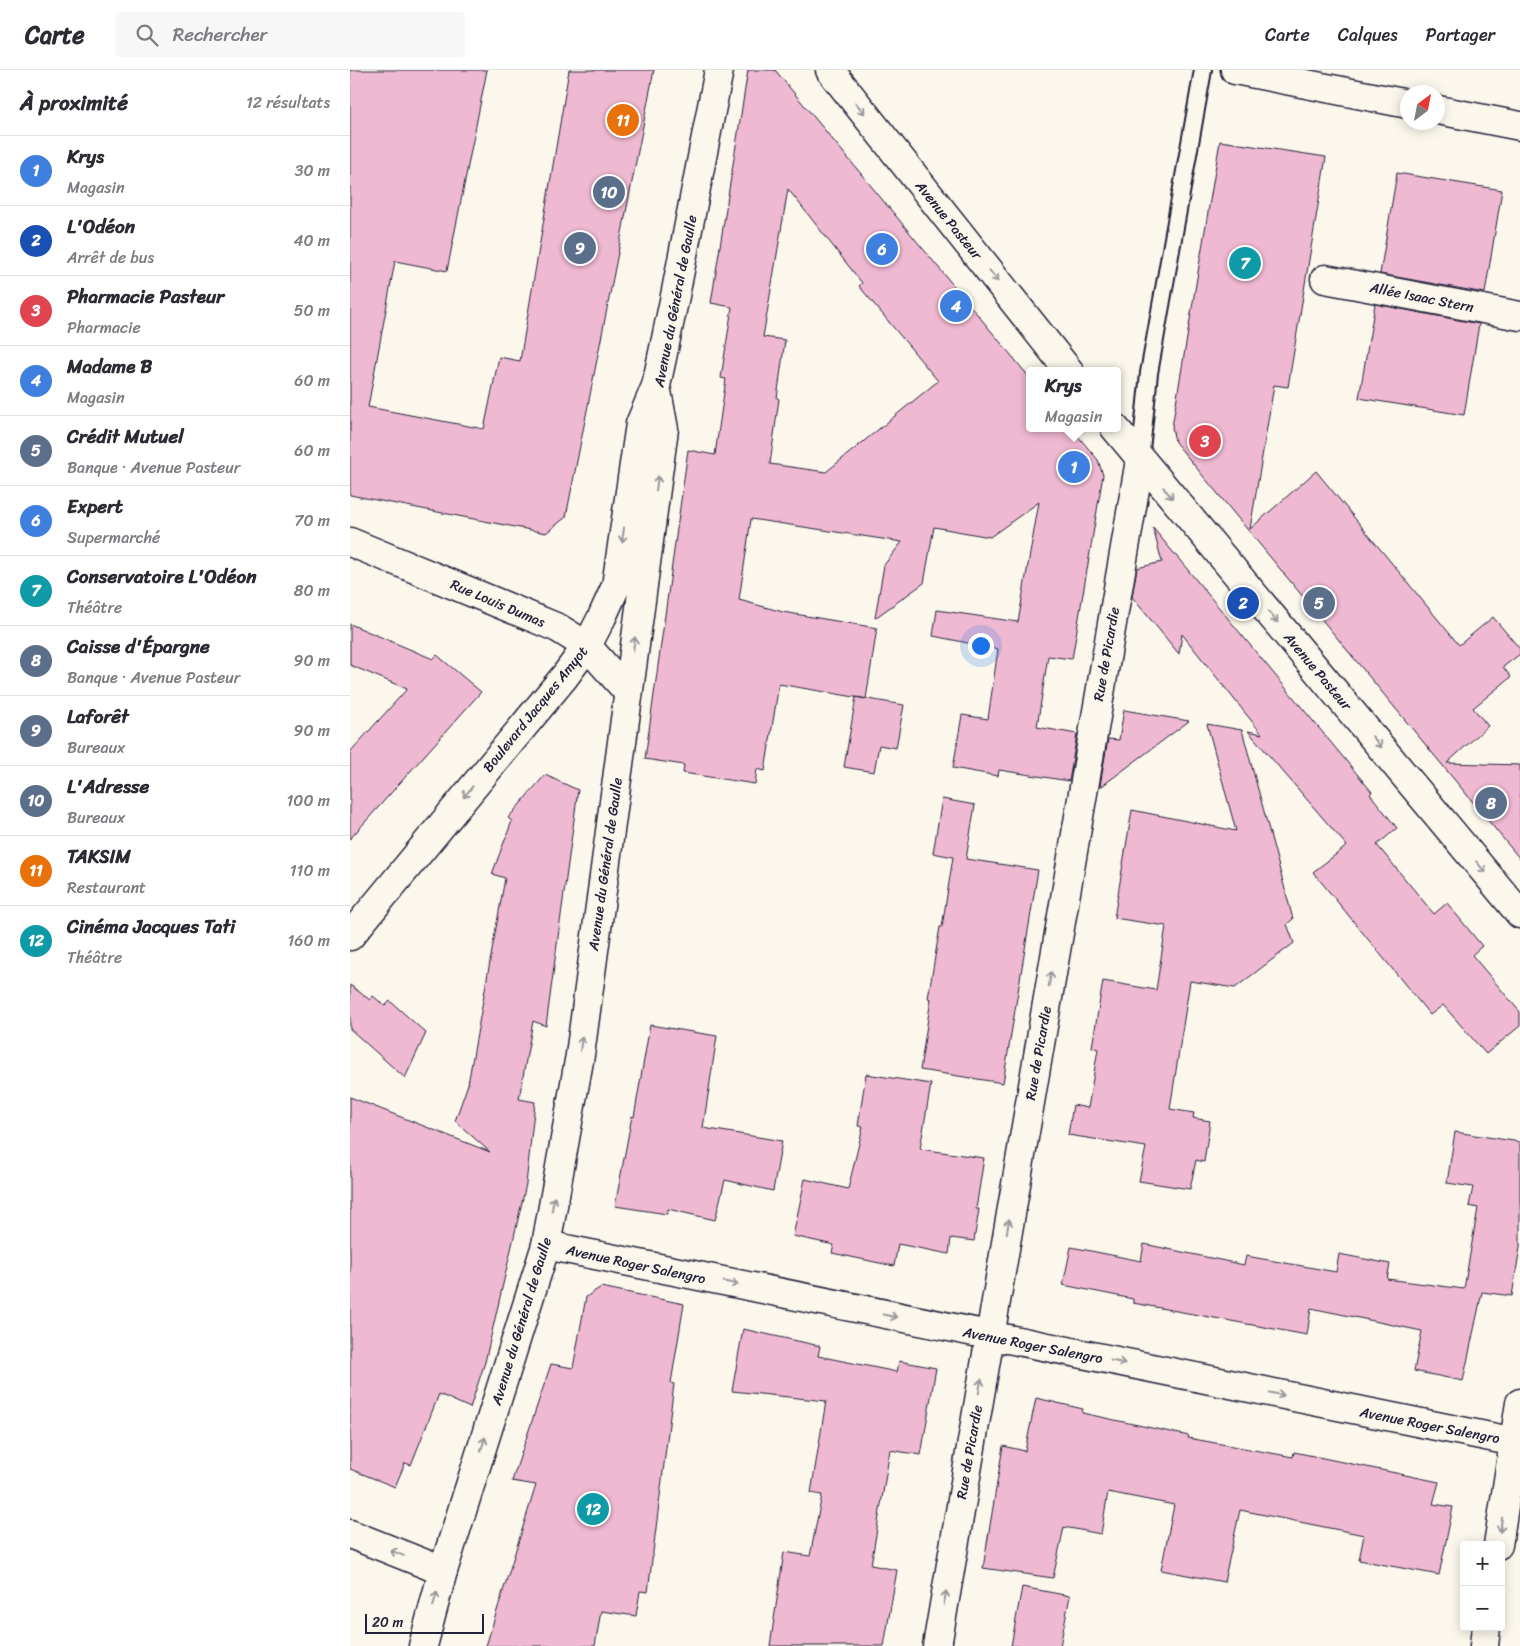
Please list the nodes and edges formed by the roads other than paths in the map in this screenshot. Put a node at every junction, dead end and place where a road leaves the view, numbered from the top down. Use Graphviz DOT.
graph roads {
  1 [pos="719,70"];
  2 [pos="830,70"];
  3 [pos="1203,70"];
  4 [pos="1236,70"];
  5 [pos="1400,102"];
  6 [pos="1445,111"];
  7 [pos="1520,126"];
  8 [pos="1325,279"];
  9 [pos="1520,316"];
  10 [pos="1066,367"];
  11 [pos="656,386"];
  12 [pos="1118,432"];
  13 [pos="1140,460"];
  14 [pos="350,542"];
  15 [pos="587,646"];
  16 [pos="628,692"];
  17 [pos="1520,914"];
  18 [pos="350,936"];
  19 [pos="546,1245"];
  20 [pos="989,1336"];
  21 [pos="1520,1403"];
  22 [pos="1517,1443"];
  23 [pos="350,1534"];
  24 [pos="1499,1541"];
  25 [pos="443,1571"];
  26 [pos="1486,1631"];
  27 [pos="423,1646"];
  28 [pos="937,1646"];
  29 [pos="1484,1646"];
  1 -- 11 [label="street, Avenue du Général de Gaulle"];
  2 -- 10 [label="street, Avenue Pasteur, one-way"];
  3 -- 13 [label="lane"];
  4 -- 5 [label="street"];
  6 -- 7 [label="street"];
  8 -- 9 [label="street, Allée Isaac Stern"];
  11 -- 15 [label="street, Boulevard Jacques Amyot, one-way"];
  16 -- 11 [label="street, Avenue du Général de Gaulle, one-way"];
  12 -- 13 [label="street, Avenue Pasteur"];
  13 -- 17 [label="street, Avenue Pasteur, one-way"];
  20 -- 13 [label="street, Rue de Picardie, one-way"];
  14 -- 15 [label="street, Rue Louis Dumas"];
  15 -- 16 [label="street, Rue Louis Dumas"];
  15 -- 18 [label="street, Boulevard Jacques Amyot, one-way"];
  19 -- 16 [label="street, Avenue du Général de Gaulle, one-way"];
  19 -- 20 [label="street, Avenue Roger Salengro, one-way"];
  25 -- 19 [label="street, Avenue du Général de Gaulle, one-way"];
  20 -- 22 [label="street, Avenue Roger Salengro, one-way"];
  28 -- 20 [label="street, Rue de Picardie, one-way"];
  21 -- 22 [label="street"];
  22 -- 24 [label="street, one-way"];
  25 -- 23 [label="street, one-way"];
  27 -- 25 [label="street, Avenue du Général de Gaulle, one-way"];
  26 -- 29 [label="street"];
}
